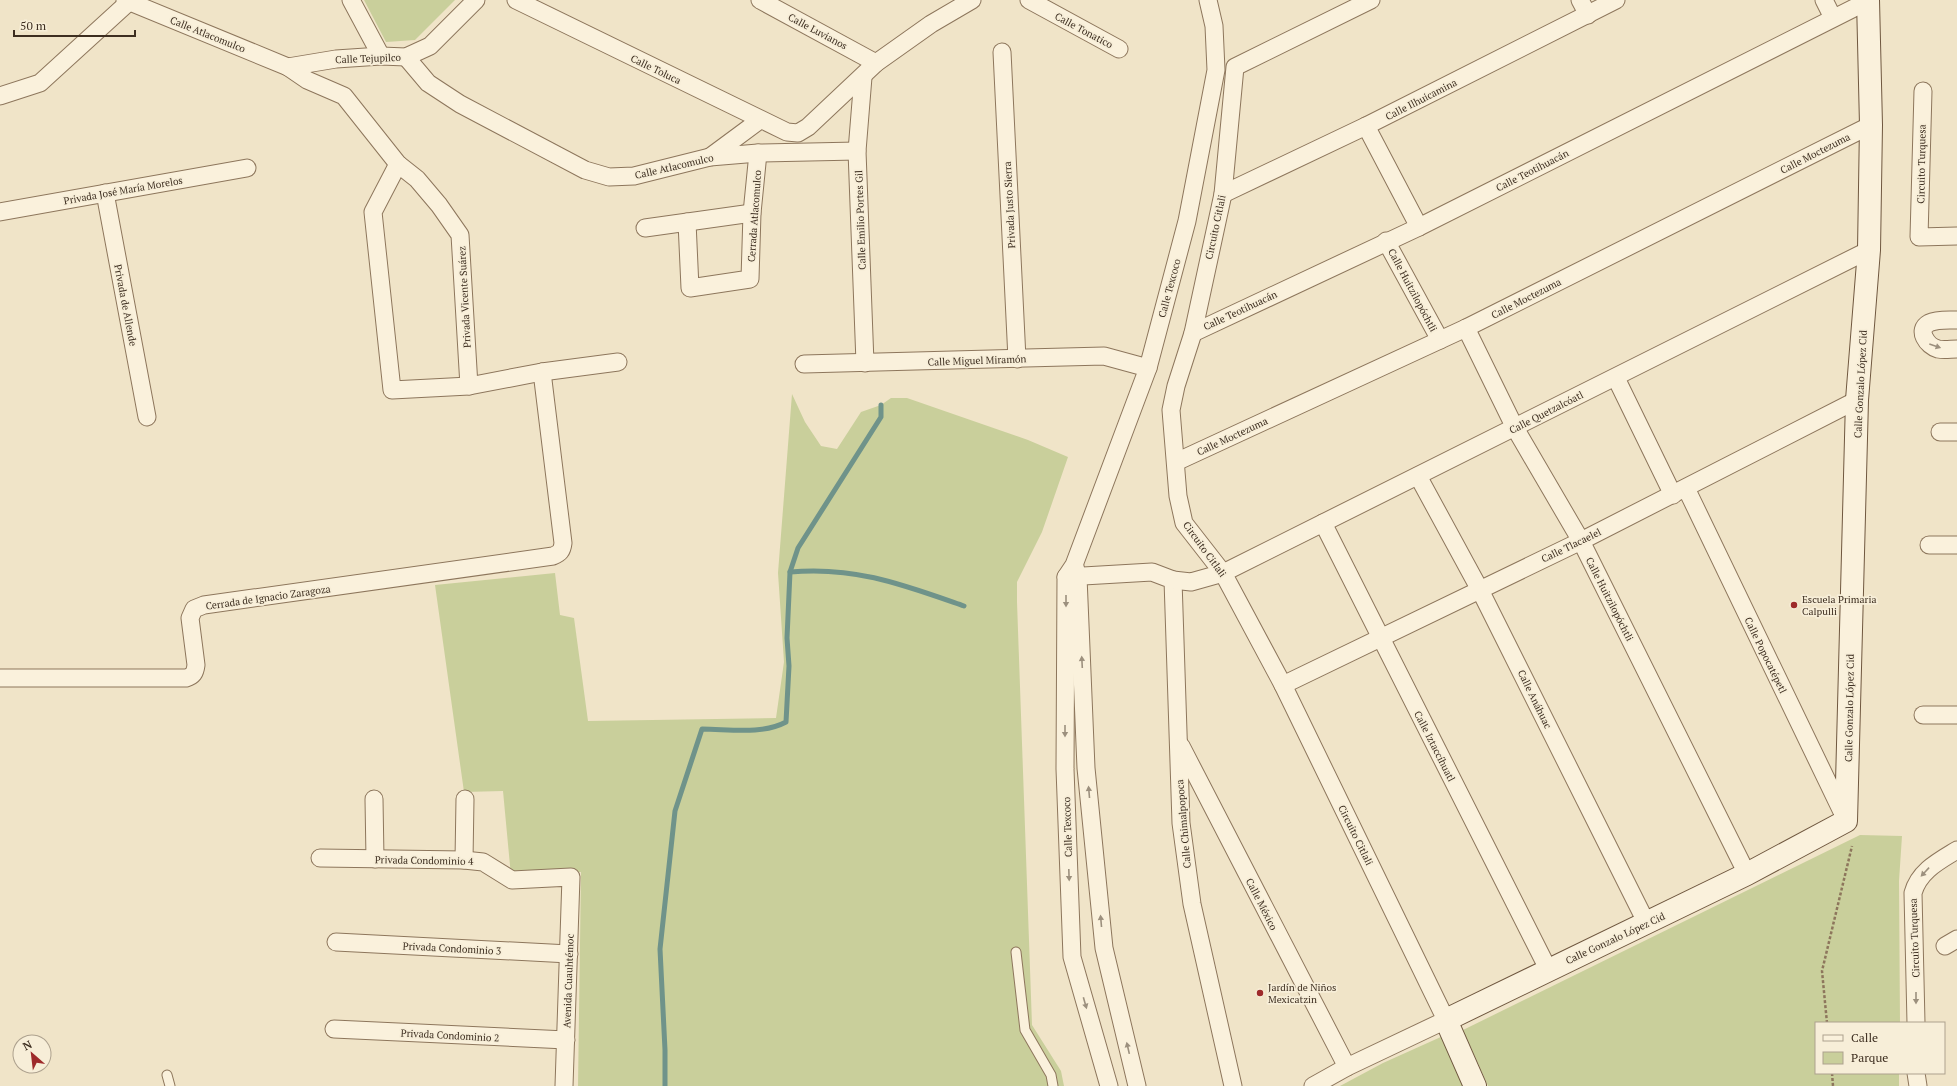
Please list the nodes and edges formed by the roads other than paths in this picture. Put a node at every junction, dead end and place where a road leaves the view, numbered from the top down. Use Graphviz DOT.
graph roads {
  1 [pos="351,0"];
  2 [pos="476,0"];
  3 [pos="516,0"];
  4 [pos="760,0"];
  5 [pos="972,0"];
  6 [pos="1029,0"];
  7 [pos="1208,0"];
  8 [pos="1371,0"];
  9 [pos="1616,0"];
  10 [pos="1824,0"];
  11 [pos="128,1"];
  12 [pos="1868,1"];
  13 [pos="1346,6"];
  14 [pos="1584,7"];
  15 [pos="1833,18"];
  16 [pos="1119,49"];
  17 [pos="1002,52"];
  18 [pos="381,56"];
  19 [pos="406,57"];
  20 [pos="876,63"];
  21 [pos="288,67"];
  22 [pos="863,77"];
  23 [pos="1923,91"];
  24 [pos="0,96"];
  25 [pos="760,120"];
  26 [pos="1871,125"];
  27 [pos="1366,126"];
  28 [pos="858,151"];
  29 [pos="758,153"];
  30 [pos="710,157"];
  31 [pos="398,164"];
  32 [pos="246,168"];
  33 [pos="105,193"];
  34 [pos="1223,194"];
  35 [pos="0,212"];
  36 [pos="752,213"];
  37 [pos="687,222"];
  38 [pos="1419,227"];
  39 [pos="645,228"];
  40 [pos="1957,236"];
  41 [pos="1386,241"];
  42 [pos="1869,250"];
  43 [pos="1957,320"];
  44 [pos="1466,328"];
  45 [pos="1193,333"];
  46 [pos="1440,340"];
  47 [pos="1957,349"];
  48 [pos="1017,359"];
  49 [pos="618,362"];
  50 [pos="865,363"];
  51 [pos="804,364"];
  52 [pos="1148,368"];
  53 [pos="542,372"];
  54 [pos="1616,378"];
  55 [pos="469,386"];
  56 [pos="1857,400"];
  57 [pos="147,417"];
  58 [pos="1515,428"];
  59 [pos="1940,432"];
  60 [pos="1957,432"];
  61 [pos="1176,462"];
  62 [pos="1418,476"];
  63 [pos="1680,491"];
  64 [pos="1323,523"];
  65 [pos="1581,541"];
  66 [pos="1929,545"];
  67 [pos="1957,545"];
  68 [pos="1073,573"];
  69 [pos="1223,573"];
  70 [pos="1173,580"];
  71 [pos="1480,590"];
  72 [pos="1381,639"];
  73 [pos="0,678"];
  74 [pos="1283,685"];
  75 [pos="1923,715"];
  76 [pos="1957,715"];
  77 [pos="1178,741"];
  78 [pos="374,799"];
  79 [pos="465,799"];
  80 [pos="1846,821"];
  81 [pos="1957,850"];
  82 [pos="320,858"];
  83 [pos="375,859"];
  84 [pos="464,860"];
  85 [pos="1747,874"];
  86 [pos="570,877"];
  87 [pos="1647,924"];
  88 [pos="336,942"];
  89 [pos="1016,952"];
  90 [pos="569,954"];
  91 [pos="1548,969"];
  92 [pos="1446,1020"];
  93 [pos="1916,1022"];
  94 [pos="334,1029"];
  95 [pos="566,1040"];
  96 [pos="1346,1067"];
  97 [pos="1916,1074"];
  98 [pos="167,1075"];
  99 [pos="170,1086"];
  100 [pos="564,1086"];
  101 [pos="1054,1086"];
  102 [pos="1109,1086"];
  103 [pos="1137,1086"];
  104 [pos="1234,1086"];
  105 [pos="1313,1086"];
  106 [pos="1475,1086"];
  107 [pos="1918,1086"];
  1 -- 18 [label="street"];
  2 -- 19 [label="street, Calle Tejupilco"];
  3 -- 25 [label="street, Calle Toluca"];
  4 -- 20 [label="street, Calle Luvianos"];
  5 -- 20 [label="street"];
  6 -- 16 [label="street, Calle Tonatico"];
  7 -- 52 [label="street, Calle Texcoco"];
  8 -- 13 [label="street, Circuito Citlali"];
  9 -- 14 [label="street, Calle Ilhuicamina"];
  10 -- 15 [label="street"];
  11 -- 21 [label="street, Calle Atlacomulco"];
  11 -- 24 [label="street"];
  12 -- 15 [label="street, Calle Teotihuacán"];
  12 -- 26 [label="street, Calle Gonzalo López Cid"];
  13 -- 34 [label="street, Circuito Citlali"];
  14 -- 27 [label="street, Calle Ilhuicamina"];
  15 -- 38 [label="street, Calle Teotihuacán"];
  17 -- 48 [label="street, Privada Justo Sierra"];
  18 -- 19 [label="street, Calle Tejupilco"];
  18 -- 21 [label="street, Calle Tejupilco"];
  19 -- 30 [label="street, Calle Atlacomulco"];
  20 -- 22 [label="street"];
  21 -- 31 [label="street, Privada Vicente Suárez"];
  22 -- 25 [label="street, Calle Toluca"];
  22 -- 28 [label="street, Calle Emilio Portes Gil"];
  23 -- 40 [label="street, Circuito Turquesa"];
  25 -- 30 [label="street"];
  26 -- 42 [label="street, Calle Gonzalo López Cid"];
  26 -- 44 [label="street, Calle Moctezuma"];
  27 -- 34 [label="street, Calle Ilhuicamina"];
  27 -- 38 [label="street"];
  28 -- 29 [label="street, Calle Atlacomulco"];
  28 -- 50 [label="street, Calle Emilio Portes Gil"];
  29 -- 30 [label="street, Calle Atlacomulco"];
  29 -- 36 [label="street, Cerrada Atlacomulco"];
  31 -- 55 [label="street, Privada Vicente Suárez"];
  31 -- 55 [label="street"];
  32 -- 33 [label="street, Privada José María Morelos"];
  33 -- 35 [label="street, Privada José María Morelos"];
  33 -- 57 [label="street, Privada de Allende"];
  34 -- 45 [label="street, Circuito Citlali"];
  36 -- 37 [label="street"];
  36 -- 37 [label="street, Cerrada Atlacomulco"];
  37 -- 39 [label="street"];
  38 -- 41 [label="street, Calle Teotihuacán"];
  41 -- 45 [label="street, Calle Teotihuacán"];
  41 -- 46 [label="street, Calle Huitzilopóchtli"];
  42 -- 54 [label="street, Calle Quetzalcóatl"];
  42 -- 56 [label="street, Calle Gonzalo López Cid"];
  43 -- 47 [label="street, one-way"];
  44 -- 46 [label="street, Calle Moctezuma"];
  44 -- 58 [label="street, Calle Huitzilopóchtli"];
  45 -- 61 [label="street, Circuito Citlali"];
  46 -- 61 [label="street, Calle Moctezuma"];
  48 -- 50 [label="street, Calle Miguel Miramón"];
  48 -- 52 [label="street, Calle Miguel Miramón"];
  49 -- 53 [label="street"];
  50 -- 51 [label="street, Calle Miguel Miramón"];
  52 -- 68 [label="street, Calle Texcoco"];
  53 -- 55 [label="street"];
  53 -- 73 [label="street, Cerrada de Ignacio Zaragoza"];
  54 -- 58 [label="street, Calle Quetzalcóatl"];
  54 -- 63 [label="street, Calle Popocatépetl"];
  56 -- 63 [label="street, Calle Tlacaelel"];
  56 -- 80 [label="street, Calle Gonzalo López Cid"];
  58 -- 62 [label="street, Calle Quetzalcóatl"];
  58 -- 65 [label="street, Calle Huitzilopóchtli"];
  59 -- 60 [label="street"];
  61 -- 69 [label="street, Circuito Citlali"];
  62 -- 64 [label="street, Calle Quetzalcóatl"];
  62 -- 71 [label="street, Calle Anáhuac"];
  63 -- 65 [label="street, Calle Tlacaelel"];
  63 -- 80 [label="street, Calle Popocatépetl"];
  64 -- 69 [label="street, Calle Quetzalcóatl"];
  64 -- 72 [label="street, Calle Iztaccíhuatl"];
  65 -- 71 [label="street, Calle Tlacaelel"];
  65 -- 85 [label="street, Calle Huitzilopóchtli"];
  66 -- 67 [label="street"];
  68 -- 70 [label="street"];
  68 -- 102 [label="street, Calle Texcoco, one-way"];
  103 -- 68 [label="street, Calle Texcoco, one-way"];
  69 -- 70 [label="street, Calle Quetzalcóatl"];
  69 -- 74 [label="street, Circuito Citlali"];
  70 -- 77 [label="street, Calle Chimalpopoca"];
  71 -- 72 [label="street, Calle Tlacaelel"];
  71 -- 87 [label="street, Calle Anáhuac"];
  72 -- 74 [label="street, Calle Tlacaelel"];
  72 -- 91 [label="street, Calle Iztaccíhuatl"];
  74 -- 92 [label="street, Circuito Citlali"];
  75 -- 76 [label="street"];
  77 -- 96 [label="street, Calle México"];
  77 -- 104 [label="street, Calle Chimalpopoca"];
  78 -- 83 [label="street"];
  79 -- 84 [label="street"];
  80 -- 85 [label="street, Calle Gonzalo López Cid"];
  81 -- 93 [label="street, Circuito Turquesa, one-way"];
  82 -- 83 [label="street, Privada Condominio 4"];
  83 -- 84 [label="street, Privada Condominio 4"];
  84 -- 86 [label="street, Privada Condominio 4"];
  85 -- 87 [label="street, Calle Gonzalo López Cid"];
  86 -- 90 [label="street, Avenida Cuauhtémoc"];
  87 -- 91 [label="street, Calle Gonzalo López Cid"];
  88 -- 90 [label="street, Privada Condominio 3"];
  89 -- 101 [label="lane"];
  90 -- 95 [label="street, Avenida Cuauhtémoc"];
  91 -- 92 [label="street, Calle Gonzalo López Cid"];
  92 -- 96 [label="street, Calle Gonzalo López Cid"];
  92 -- 106 [label="street, Circuito Citlali"];
  94 -- 95 [label="street, Privada Condominio 2"];
  95 -- 100 [label="street, Avenida Cuauhtémoc"];
  96 -- 105 [label="street, Calle Gonzalo López Cid"];
  97 -- 107 [label="street"];
  98 -- 99 [label="lane"];
}
